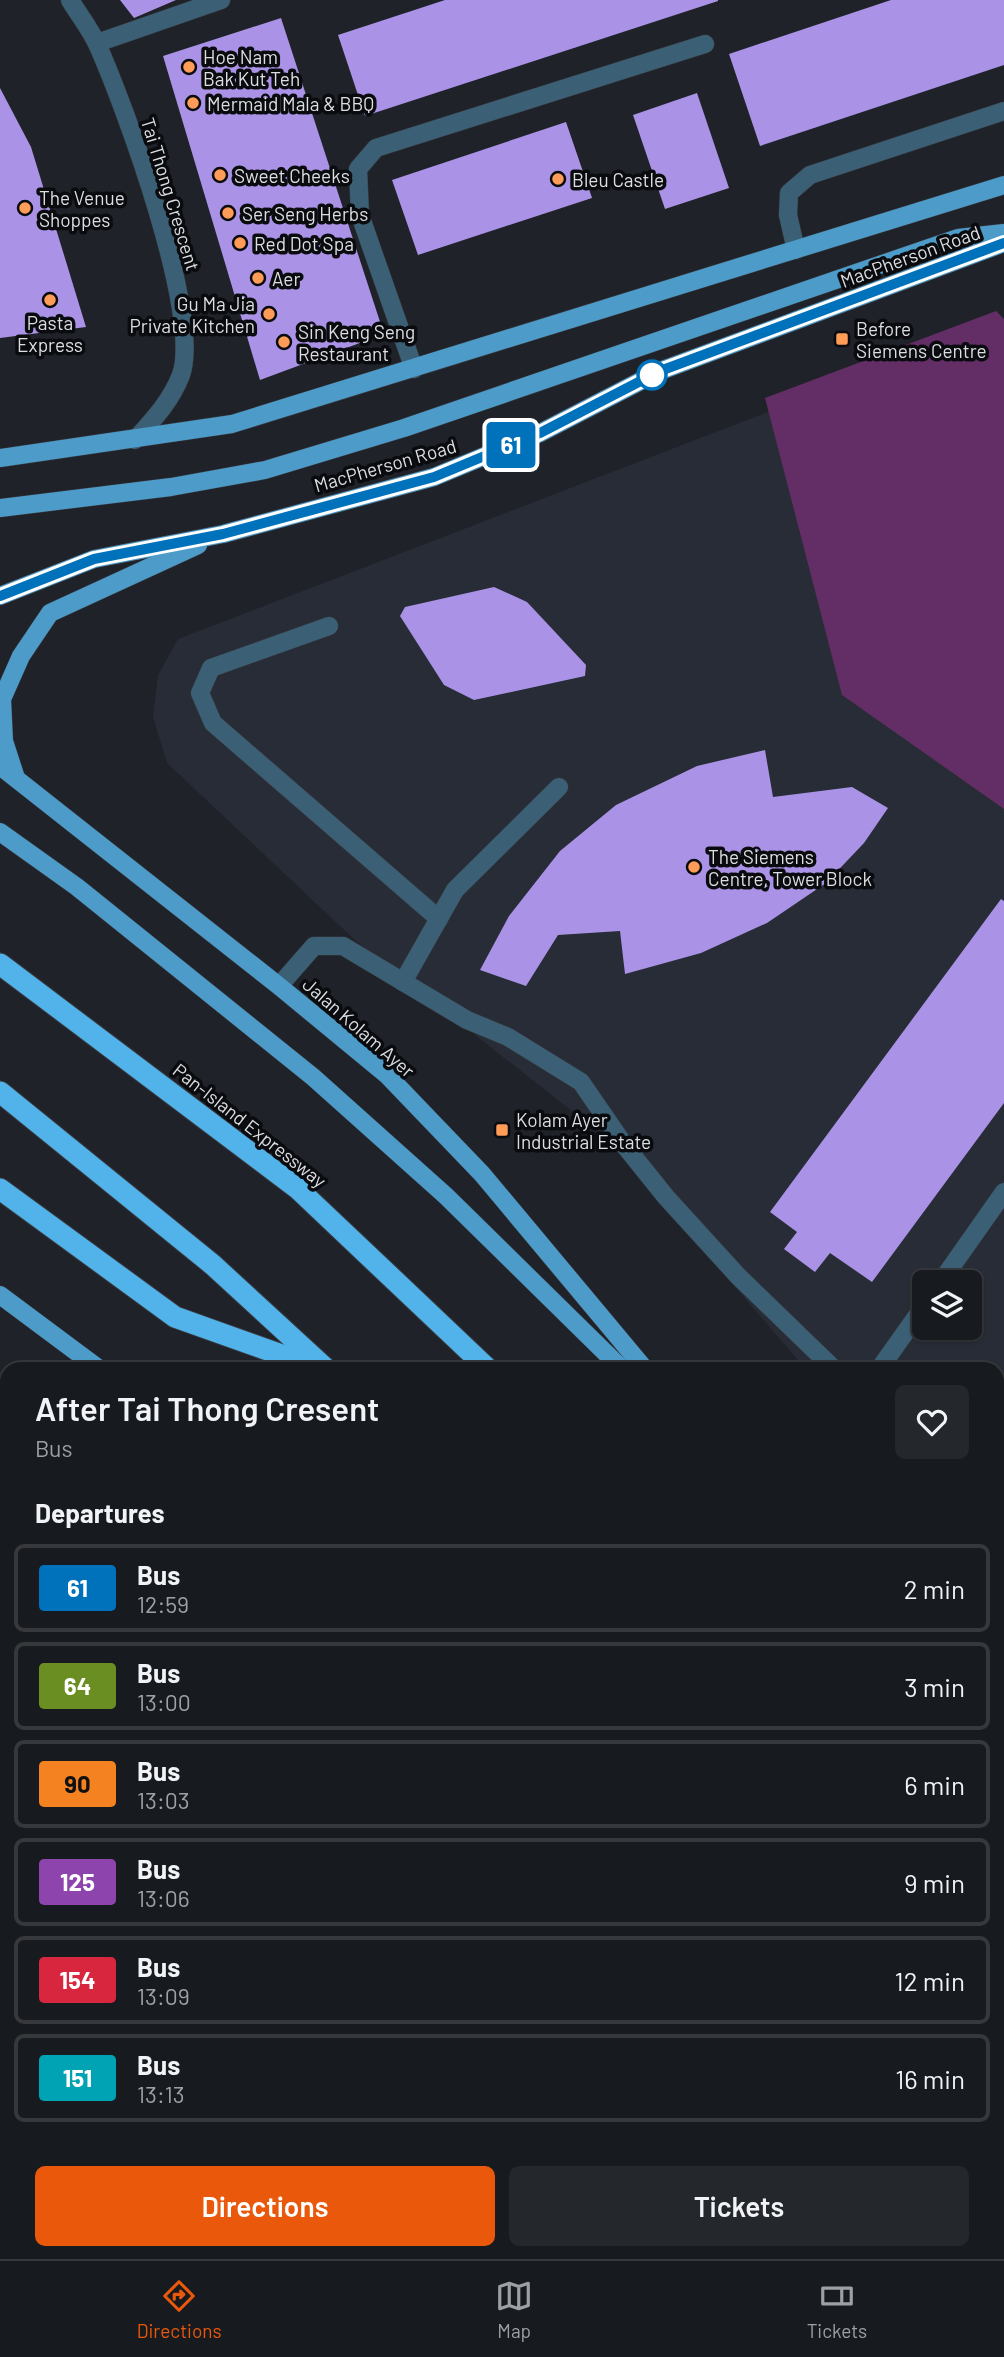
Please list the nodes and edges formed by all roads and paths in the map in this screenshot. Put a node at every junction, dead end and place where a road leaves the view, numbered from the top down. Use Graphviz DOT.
graph roads {
  1 [pos="70,0"];
  2 [pos="221,0"];
  3 [pos="97,43"];
  4 [pos="705,44"];
  5 [pos="1004,111"];
  6 [pos="1004,185"];
  7 [pos="1004,233"];
  8 [pos="1004,243"];
  9 [pos="796,250"];
  10 [pos="414,369"];
  11 [pos="135,440"];
  12 [pos="0,458"];
  13 [pos="0,508"];
  14 [pos="223,534"];
  15 [pos="0,596"];
  16 [pos="329,626"];
  17 [pos="8,771"];
  18 [pos="559,787"];
  19 [pos="0,832"];
  20 [pos="439,919"];
  21 [pos="0,964"];
  22 [pos="403,982"];
  23 [pos="279,986"];
  24 [pos="0,1092"];
  25 [pos="0,1189"];
  26 [pos="1004,1192"];
  27 [pos="949,1270"];
  28 [pos="0,1295"];
  29 [pos="912,1323"];
  30 [pos="90,1362"];
  31 [pos="301,1362"];
  32 [pos="318,1362"];
  33 [pos="481,1362"];
  34 [pos="615,1362"];
  35 [pos="639,1362"];
  36 [pos="828,1362"];
  37 [pos="884,1362"];
  1 -- 3 [label="street, Tai Thong Crescent"];
  2 -- 3 [label="street"];
  3 -- 11 [label="street, Tai Thong Crescent"];
  4 -- 10 [label="street"];
  5 -- 9 [label="street"];
  6 -- 9 [label="main road, MacPherson Road"];
  7 -- 13 [label="main road"];
  8 -- 14 [label="main road, MacPherson Road"];
  9 -- 10 [label="main road, MacPherson Road"];
  10 -- 11 [label="main road, MacPherson Road"];
  11 -- 12 [label="main road, MacPherson Road"];
  14 -- 15 [label="main road, MacPherson Road"];
  14 -- 17 [label="main road"];
  16 -- 20 [label="street"];
  17 -- 23 [label="main road, Jalan Kolam Ayer"];
  18 -- 20 [label="street"];
  19 -- 34 [label="main road"];
  20 -- 22 [label="street"];
  21 -- 33 [label="highway, Pan-Island Expressway"];
  22 -- 23 [label="street"];
  22 -- 36 [label="street"];
  23 -- 35 [label="main road, Jalan Kolam Ayer"];
  24 -- 32 [label="highway"];
  25 -- 31 [label="highway"];
  26 -- 27 [label="street"];
  28 -- 30 [label="main road"];
  29 -- 37 [label="street"];
}
